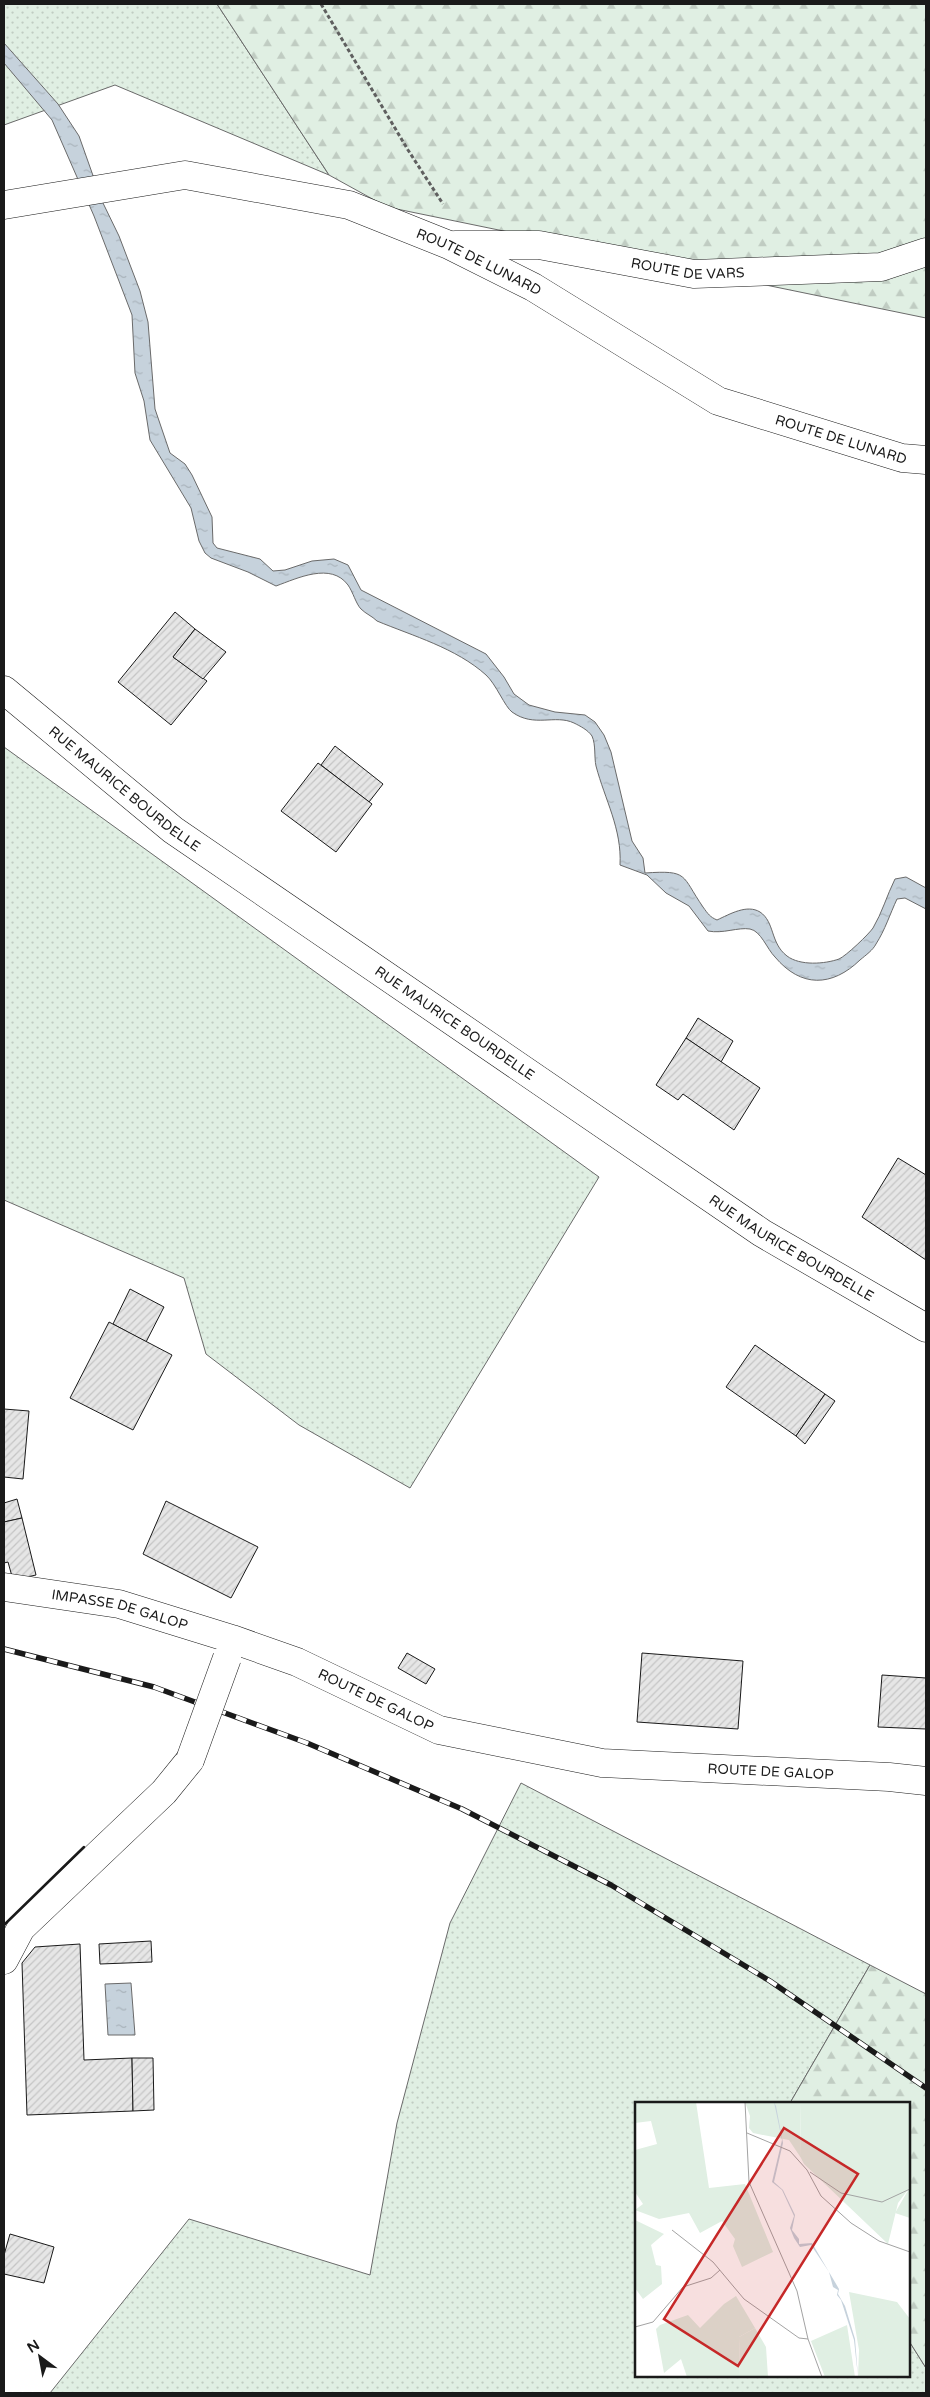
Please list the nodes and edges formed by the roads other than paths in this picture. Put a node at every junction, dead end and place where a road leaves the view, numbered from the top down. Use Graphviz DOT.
graph roads {
  1 [pos="4,205"];
  2 [pos="449,245"];
  3 [pos="926,252"];
  4 [pos="926,460"];
  5 [pos="4,690"];
  6 [pos="926,1328"];
  7 [pos="4,1587"];
  8 [pos="229,1649"];
  9 [pos="926,1781"];
  10 [pos="4,1960"];
  1 -- 2 [label="street, ROUTE DE LUNARD"];
  2 -- 3 [label="street, ROUTE DE VARS"];
  2 -- 4 [label="street, ROUTE DE LUNARD"];
  5 -- 6 [label="street, RUE MAURICE BOURDELLE"];
  7 -- 8 [label="street, IMPASSE DE GALOP"];
  8 -- 9 [label="street, ROUTE DE GALOP"];
  8 -- 10 [label="street, bridge"];
}
